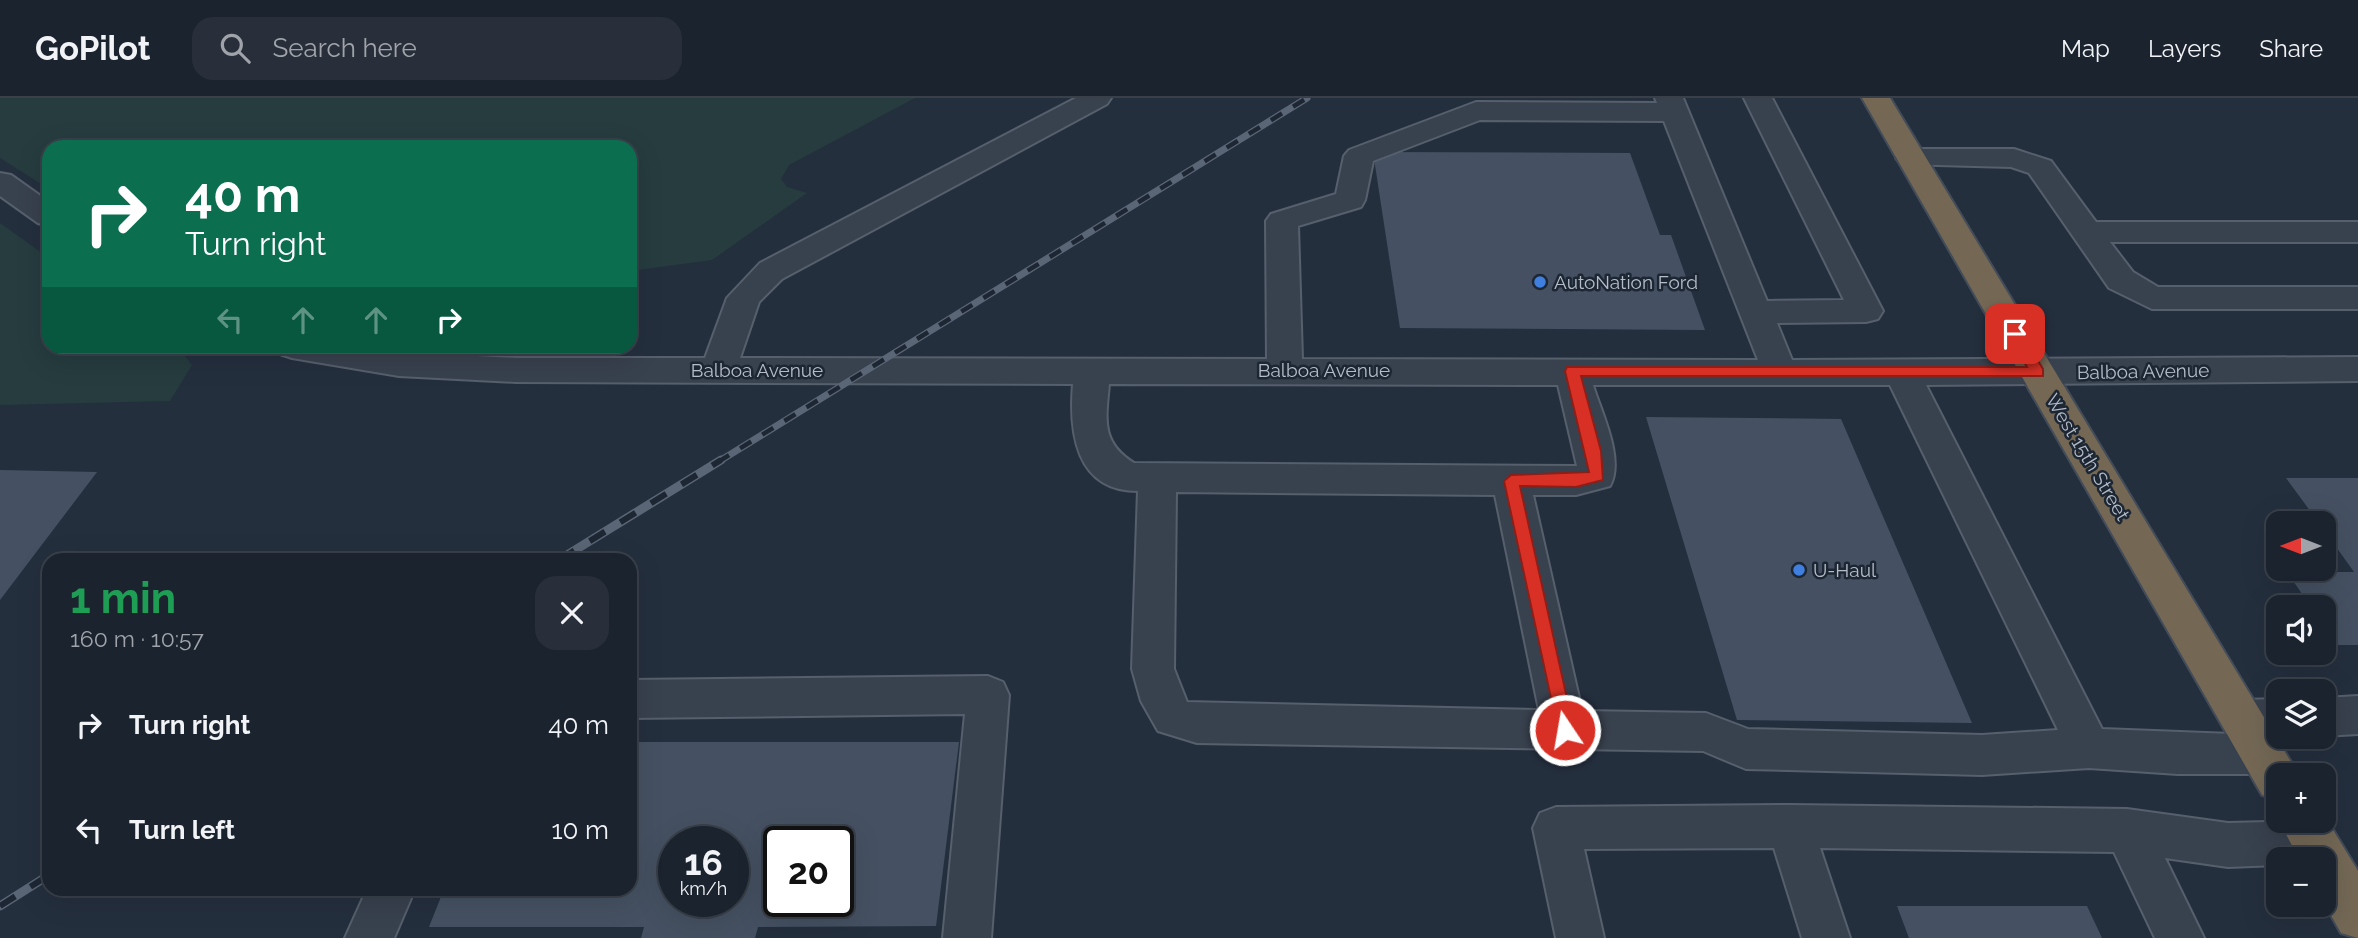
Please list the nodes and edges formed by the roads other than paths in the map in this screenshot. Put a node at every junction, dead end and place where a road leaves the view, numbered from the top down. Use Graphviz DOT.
graph roads {
  1 [pos="1097,98"];
  2 [pos="1758,98"];
  3 [pos="1876,98"];
  4 [pos="1563,104"];
  5 [pos="1672,105"];
  6 [pos="1911,158"];
  7 [pos="0,182"];
  8 [pos="42,211"];
  9 [pos="2086,232"];
  10 [pos="2358,232"];
  11 [pos="2358,298"];
  12 [pos="1755,312"];
  13 [pos="334,354"];
  14 [pos="2358,369"];
  15 [pos="718,370"];
  16 [pos="1092,370"];
  17 [pos="1285,370"];
  18 [pos="1572,371"];
  19 [pos="1780,373"];
  20 [pos="1902,373"];
  21 [pos="2038,373"];
  22 [pos="1157,479"];
  23 [pos="1511,481"];
  24 [pos="637,699"];
  25 [pos="2358,715"];
  26 [pos="2336,716"];
  27 [pos="1565,730"];
  28 [pos="2265,743"];
  29 [pos="2089,748"];
  30 [pos="1790,826"];
  31 [pos="2127,831"];
  32 [pos="2297,833"];
  33 [pos="2309,833"];
  34 [pos="388,896"];
  35 [pos="2358,916"];
  36 [pos="369,938"];
  37 [pos="967,938"];
  38 [pos="1580,938"];
  39 [pos="1826,938"];
  40 [pos="2180,938"];
  1 -- 15 [label="street"];
  2 -- 12 [label="street"];
  3 -- 6 [label="highway, West 15th Street"];
  4 -- 5 [label="street"];
  4 -- 17 [label="street"];
  5 -- 12 [label="street"];
  6 -- 9 [label="street"];
  6 -- 21 [label="highway, West 15th Street"];
  7 -- 8 [label="street"];
  9 -- 10 [label="street"];
  9 -- 11 [label="street"];
  12 -- 19 [label="street"];
  13 -- 15 [label="street, Balboa Avenue"];
  14 -- 21 [label="street, Balboa Avenue"];
  15 -- 16 [label="street, Balboa Avenue"];
  16 -- 17 [label="street, Balboa Avenue"];
  16 -- 22 [label="street"];
  17 -- 18 [label="street, Balboa Avenue"];
  18 -- 19 [label="street, Balboa Avenue"];
  18 -- 23 [label="street"];
  19 -- 20 [label="street, Balboa Avenue"];
  20 -- 21 [label="street, Balboa Avenue"];
  20 -- 29 [label="street"];
  21 -- 28 [label="highway, West 15th Street"];
  22 -- 23 [label="street"];
  22 -- 27 [label="street"];
  23 -- 27 [label="street"];
  24 -- 37 [label="street"];
  25 -- 26 [label="street"];
  27 -- 29 [label="street"];
  28 -- 29 [label="street"];
  30 -- 31 [label="street"];
  30 -- 38 [label="street"];
  30 -- 39 [label="street"];
  31 -- 32 [label="street"];
  31 -- 40 [label="street"];
  33 -- 35 [label="highway"];
  34 -- 36 [label="street"];
}
